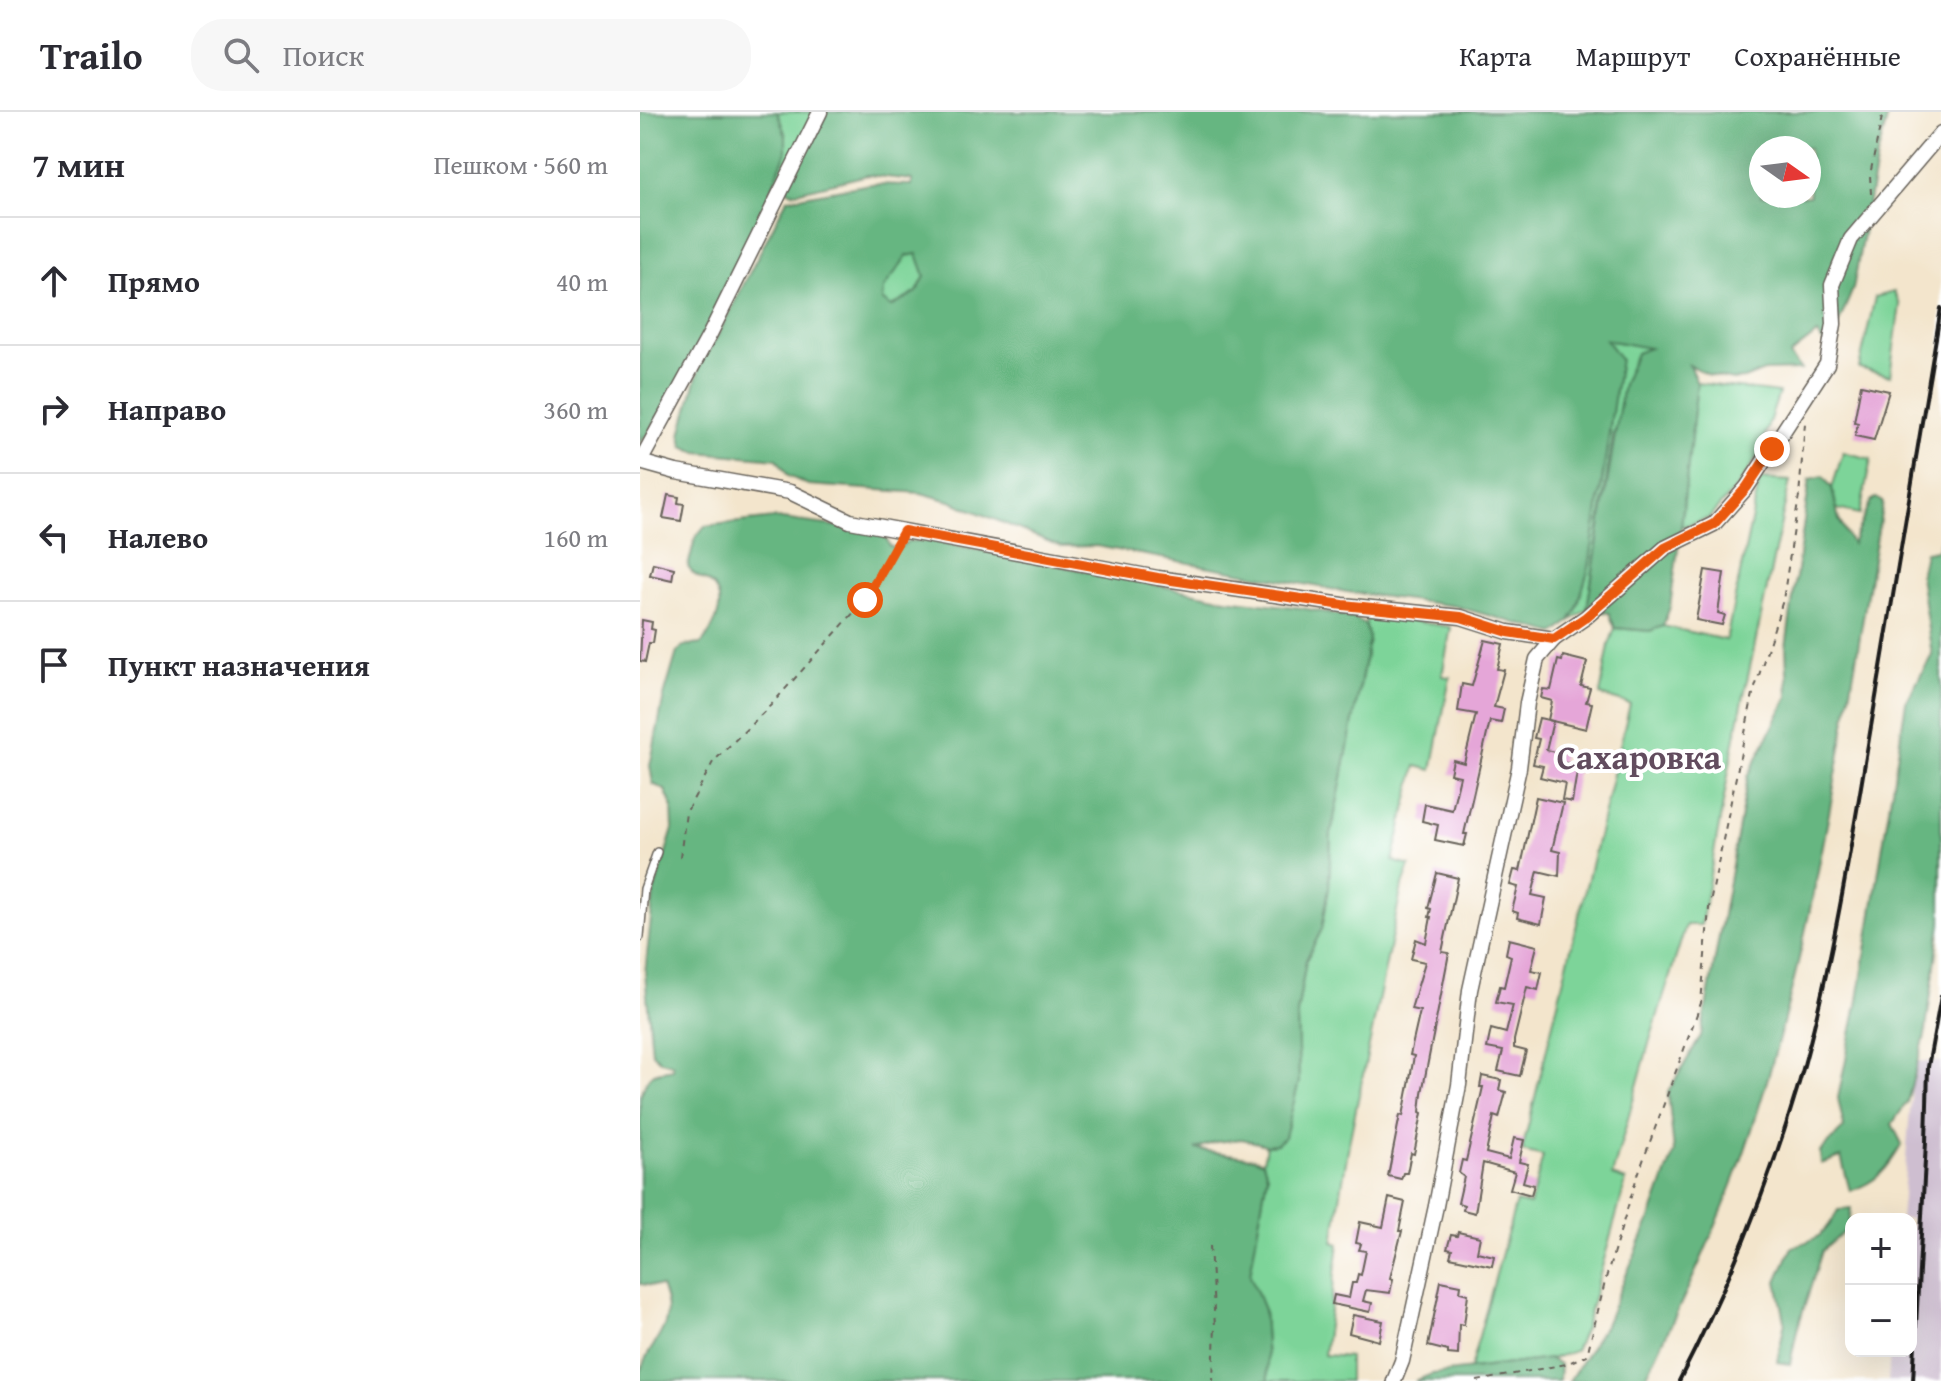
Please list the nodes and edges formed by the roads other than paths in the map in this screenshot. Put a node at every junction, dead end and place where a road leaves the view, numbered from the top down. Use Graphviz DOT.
graph roads {
  1 [pos="820,112"];
  2 [pos="1941,133"];
  3 [pos="640,462"];
  4 [pos="1554,639"];
  5 [pos="657,852"];
  6 [pos="640,937"];
  7 [pos="1394,1381"];
  1 -- 3 [label="street"];
  2 -- 4 [label="street"];
  3 -- 4 [label="street"];
  4 -- 7 [label="street"];
  5 -- 6 [label="lane"];
}
